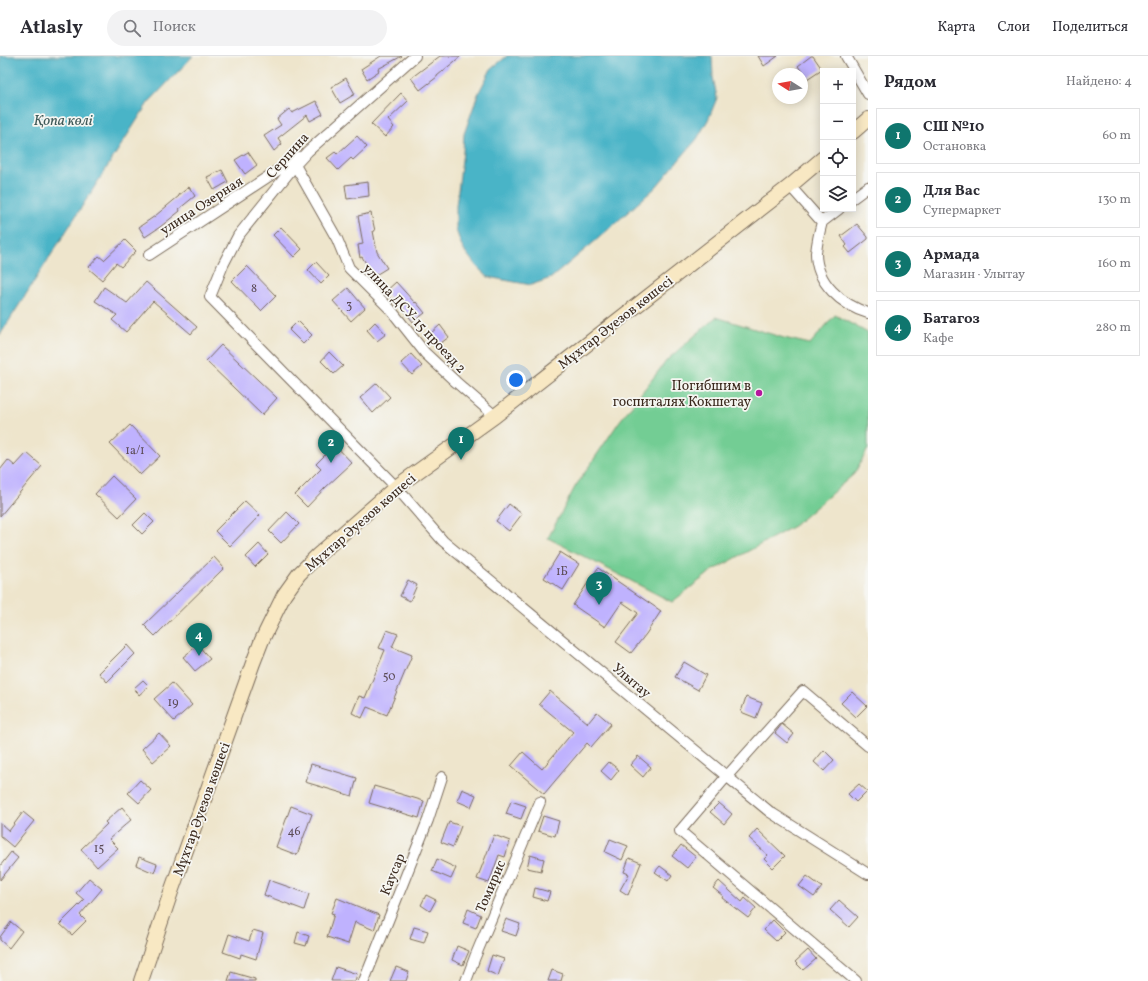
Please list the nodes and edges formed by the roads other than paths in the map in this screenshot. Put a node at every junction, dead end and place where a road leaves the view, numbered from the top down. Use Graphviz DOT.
graph roads {
  1 [pos="415,56"];
  2 [pos="846,56"];
  3 [pos="868,94"];
  4 [pos="868,120"];
  5 [pos="856,130"];
  6 [pos="308,150"];
  7 [pos="820,161"];
  8 [pos="295,165"];
  9 [pos="790,186"];
  10 [pos="868,187"];
  11 [pos="856,196"];
  12 [pos="835,212"];
  13 [pos="822,222"];
  14 [pos="149,255"];
  15 [pos="868,313"];
  16 [pos="495,416"];
  17 [pos="396,487"];
  18 [pos="868,746"];
  19 [pos="727,776"];
  20 [pos="442,777"];
  21 [pos="540,802"];
  22 [pos="868,874"];
  23 [pos="141,981"];
  24 [pos="364,981"];
  25 [pos="466,981"];
  26 [pos="856,981"];
  1 -- 6 [label="street, Серпина"];
  2 -- 3 [label="street"];
  4 -- 5 [label="main road"];
  6 -- 8 [label="street, Серпина"];
  6 -- 14 [label="street, улица Озерная"];
  7 -- 9 [label="main road, Мұхтар Әуезов көшесі"];
  8 -- 16 [label="street, улица ДСУ-15 проезд 2"];
  8 -- 17 [label="street, Серпина"];
  9 -- 13 [label="street"];
  9 -- 16 [label="main road, Мұхтар Әуезов көшесі"];
  10 -- 11 [label="street"];
  12 -- 13 [label="street"];
  13 -- 15 [label="street"];
  16 -- 17 [label="main road, Мұхтар Әуезов көшесі"];
  17 -- 19 [label="street, Улытау"];
  17 -- 23 [label="main road, Мұхтар Әуезов көшесі"];
  18 -- 19 [label="street"];
  19 -- 22 [label="street, Улытау"];
  19 -- 26 [label="street"];
  20 -- 24 [label="street, Каусар"];
  21 -- 25 [label="street, Томирис"];
}
